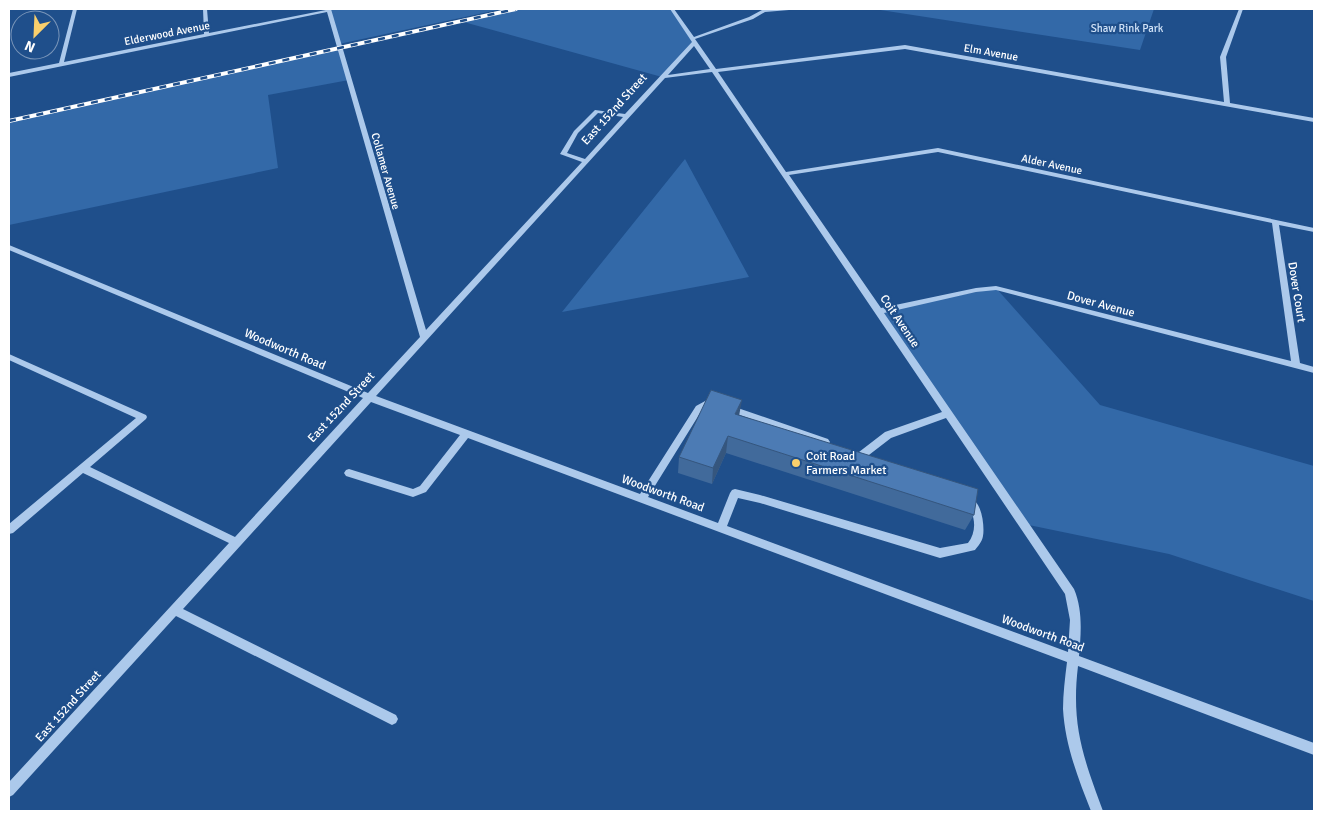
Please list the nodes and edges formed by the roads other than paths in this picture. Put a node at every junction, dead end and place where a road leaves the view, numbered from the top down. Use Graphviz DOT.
graph roads {
  1 [pos="75,9"];
  2 [pos="205,9"];
  3 [pos="329,9"];
  4 [pos="672,9"];
  5 [pos="789,9"];
  6 [pos="1241,9"];
  7 [pos="762,10"];
  8 [pos="207,35"];
  9 [pos="693,41"];
  10 [pos="61,64"];
  11 [pos="716,71"];
  12 [pos="9,75"];
  13 [pos="662,77"];
  14 [pos="1227,104"];
  15 [pos="626,116"];
  16 [pos="1314,120"];
  17 [pos="586,161"];
  18 [pos="784,174"];
  19 [pos="1275,222"];
  20 [pos="1314,230"];
  21 [pos="9,248"];
  22 [pos="880,311"];
  23 [pos="424,338"];
  24 [pos="9,357"];
  25 [pos="1296,366"];
  26 [pos="1314,370"];
  27 [pos="368,397"];
  28 [pos="949,413"];
  29 [pos="466,434"];
  30 [pos="835,446"];
  31 [pos="862,456"];
  32 [pos="82,468"];
  33 [pos="349,473"];
  34 [pos="958,493"];
  35 [pos="642,499"];
  36 [pos="721,528"];
  37 [pos="9,530"];
  38 [pos="236,542"];
  39 [pos="174,610"];
  40 [pos="1074,658"];
  41 [pos="392,719"];
  42 [pos="1314,749"];
  43 [pos="9,791"];
  44 [pos="1097,811"];
  1 -- 10 [label="street"];
  2 -- 8 [label="street"];
  3 -- 8 [label="street, Elderwood Avenue"];
  3 -- 23 [label="street, Collamer Avenue"];
  4 -- 9 [label="street, Coit Avenue"];
  5 -- 7 [label="street"];
  6 -- 14 [label="street"];
  7 -- 9 [label="street"];
  8 -- 10 [label="street, Elderwood Avenue"];
  9 -- 11 [label="street, Coit Avenue"];
  9 -- 13 [label="street, East 152nd Street"];
  10 -- 12 [label="street, Elderwood Avenue"];
  11 -- 13 [label="street, Elm Avenue"];
  11 -- 14 [label="street, Elm Avenue"];
  11 -- 18 [label="street, Coit Avenue"];
  13 -- 15 [label="street, East 152nd Street"];
  14 -- 16 [label="street, Elm Avenue"];
  15 -- 17 [label="street, East 152nd Street"];
  15 -- 17 [label="street"];
  17 -- 23 [label="street, East 152nd Street"];
  18 -- 19 [label="street, Alder Avenue"];
  18 -- 22 [label="street, Coit Avenue"];
  19 -- 20 [label="street, Alder Avenue"];
  19 -- 25 [label="street, Dover Court"];
  21 -- 27 [label="street, Woodworth Road"];
  22 -- 25 [label="street, Dover Avenue"];
  22 -- 28 [label="street, Coit Avenue"];
  23 -- 27 [label="street, East 152nd Street"];
  24 -- 32 [label="street"];
  25 -- 26 [label="street, Dover Avenue"];
  27 -- 29 [label="street, Woodworth Road"];
  27 -- 38 [label="street, East 152nd Street"];
  28 -- 31 [label="street"];
  28 -- 40 [label="street, Coit Avenue"];
  29 -- 33 [label="street"];
  29 -- 35 [label="street, Woodworth Road"];
  30 -- 35 [label="street"];
  32 -- 37 [label="street"];
  32 -- 38 [label="street"];
  34 -- 36 [label="street"];
  35 -- 36 [label="street, Woodworth Road"];
  36 -- 40 [label="street, Woodworth Road"];
  38 -- 39 [label="street, East 152nd Street"];
  39 -- 41 [label="street"];
  39 -- 43 [label="street, East 152nd Street"];
  40 -- 42 [label="street, Woodworth Road"];
  40 -- 44 [label="street, Coit Avenue"];
}
